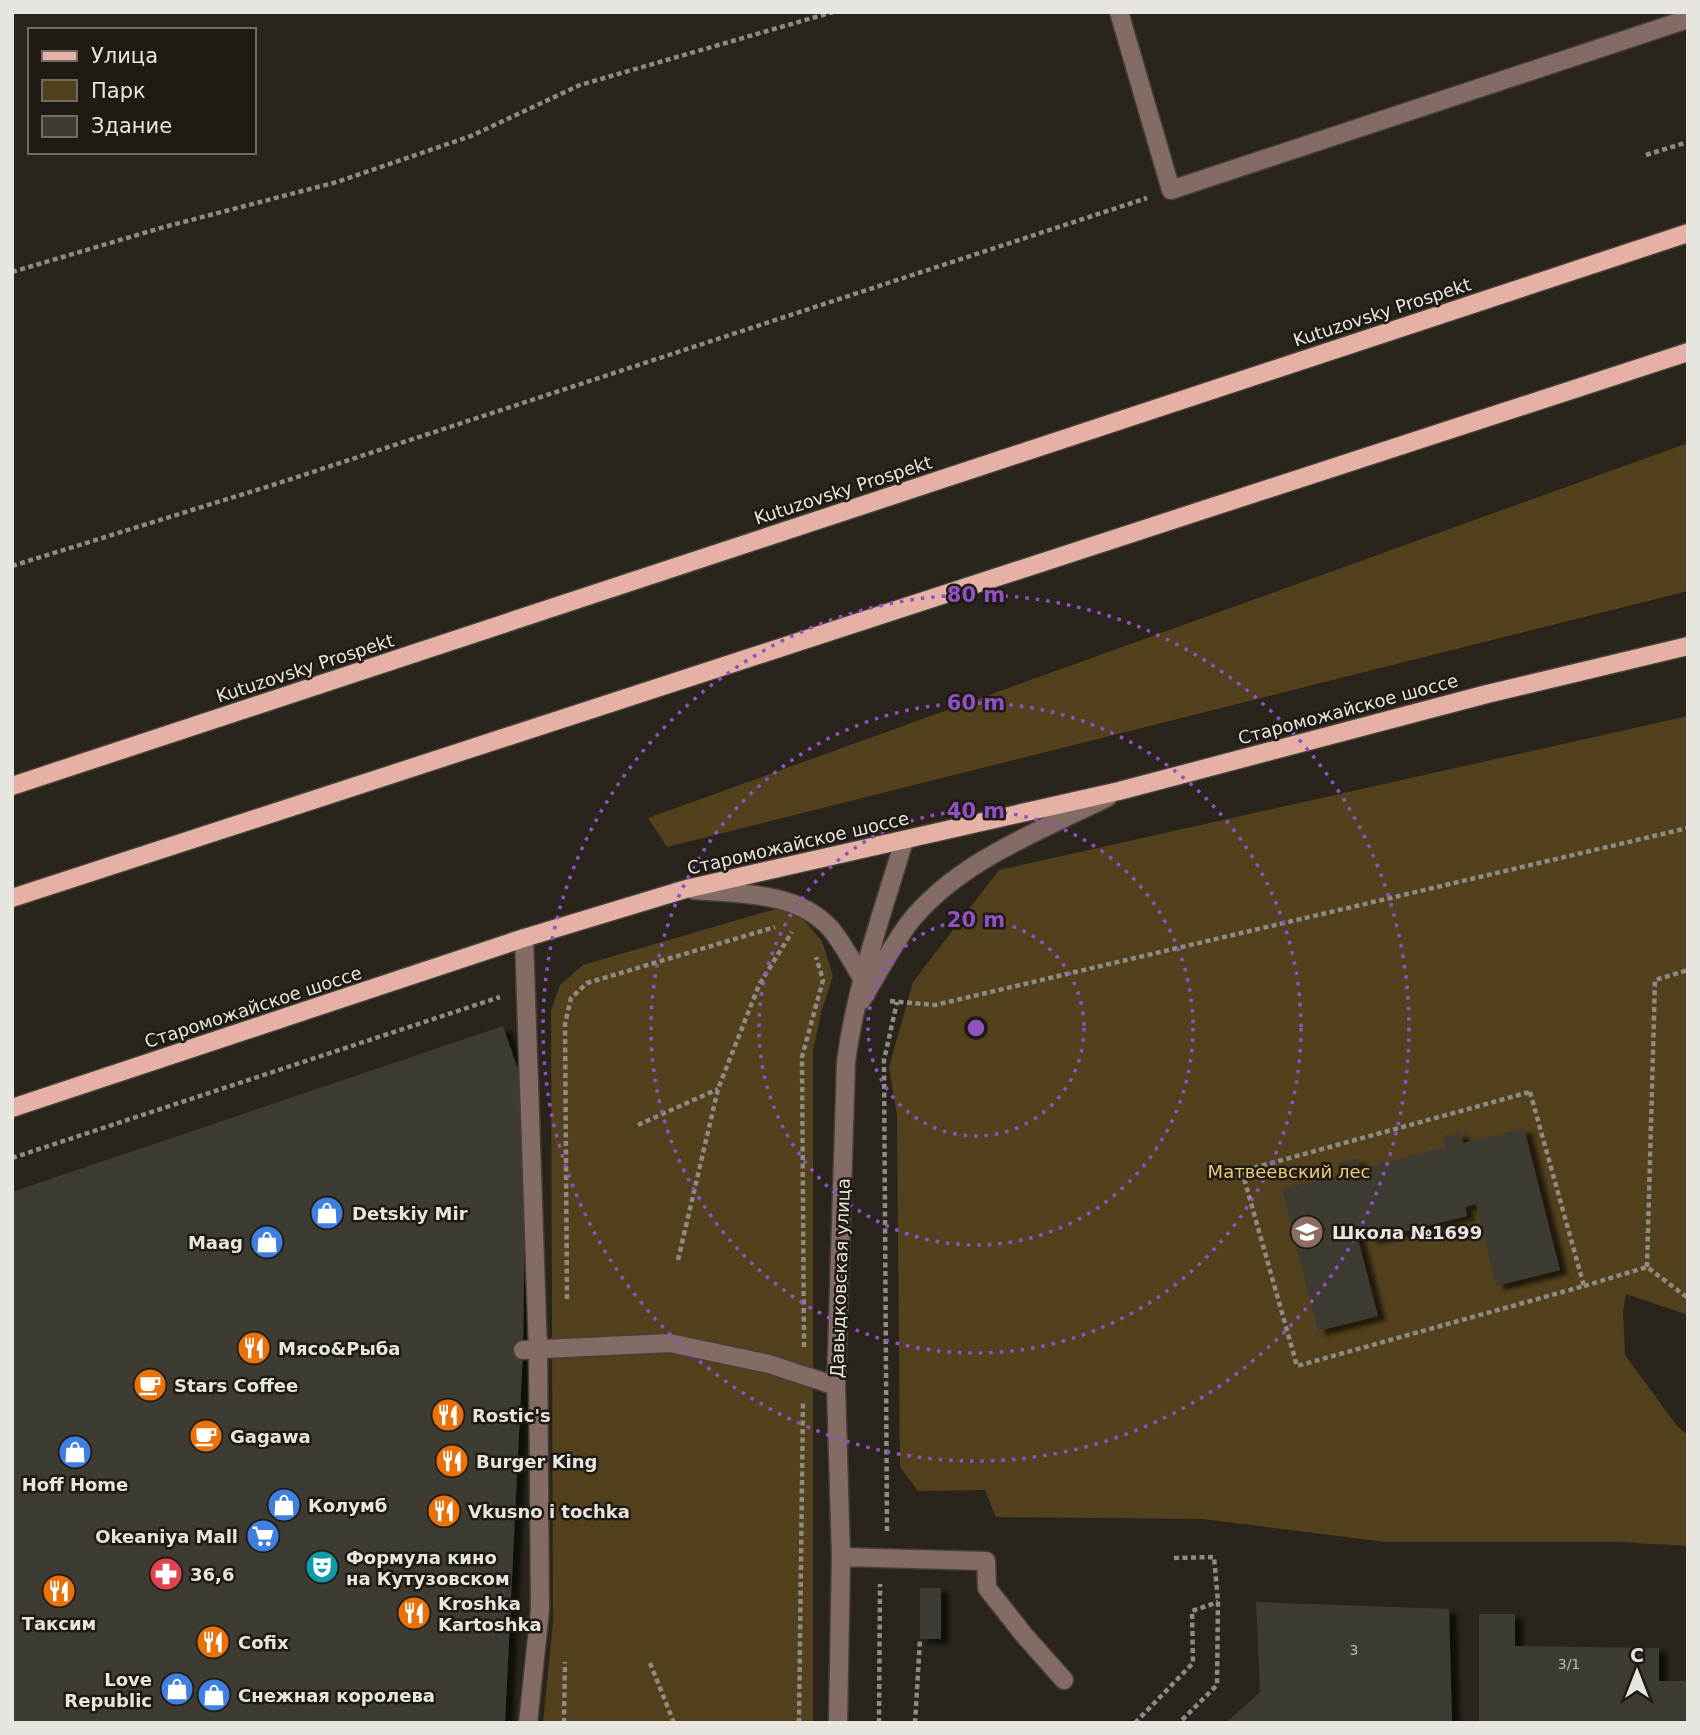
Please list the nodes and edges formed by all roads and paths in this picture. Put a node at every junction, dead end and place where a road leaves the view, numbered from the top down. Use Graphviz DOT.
graph roads {
  1 [pos="833,12"];
  2 [pos="1119,12"];
  3 [pos="1688,19"];
  4 [pos="1688,142"];
  5 [pos="1646,155"];
  6 [pos="1171,190"];
  7 [pos="1688,233"];
  8 [pos="12,272"];
  9 [pos="1688,352"];
  10 [pos="12,566"];
  11 [pos="1688,646"];
  12 [pos="12,786"];
  13 [pos="1119,791"];
  14 [pos="1688,828"];
  15 [pos="904,841"];
  16 [pos="686,889"];
  17 [pos="12,898"];
  18 [pos="780,926"];
  19 [pos="787,926"];
  20 [pos="795,927"];
  21 [pos="801,935"];
  22 [pos="524,938"];
  23 [pos="814,952"];
  24 [pos="1688,970"];
  25 [pos="862,978"];
  26 [pos="526,989"];
  27 [pos="852,1016"];
  28 [pos="718,1088"];
  29 [pos="12,1108"];
  30 [pos="638,1125"];
  31 [pos="12,1158"];
  32 [pos="678,1260"];
  33 [pos="1647,1267"];
  34 [pos="1584,1286"];
  35 [pos="1688,1298"];
  36 [pos="567,1348"];
  37 [pos="530,1350"];
  38 [pos="804,1376"];
  39 [pos="836,1386"];
  40 [pos="841,1556"];
  41 [pos="880,1558"];
  42 [pos="1174,1558"];
  43 [pos="1218,1602"];
  44 [pos="920,1639"];
  45 [pos="565,1653"];
  46 [pos="650,1663"];
  47 [pos="1064,1679"];
  48 [pos="528,1723"];
  49 [pos="564,1723"];
  50 [pos="674,1723"];
  51 [pos="799,1723"];
  52 [pos="838,1723"];
  53 [pos="879,1723"];
  54 [pos="915,1723"];
  55 [pos="1135,1723"];
  56 [pos="1179,1723"];
  1 -- 8 [label="path"];
  2 -- 6 [label="street"];
  3 -- 6 [label="street"];
  4 -- 5 [label="path"];
  6 -- 10 [label="path"];
  7 -- 12 [label="main road, Kutuzovsky Prospekt"];
  9 -- 17 [label="main road"];
  11 -- 13 [label="main road, Староможайское шоссе"];
  13 -- 15 [label="main road, Староможайское шоссе"];
  13 -- 27 [label="street"];
  14 -- 41 [label="path"];
  15 -- 16 [label="main road, Староможайское шоссе"];
  15 -- 25 [label="street, Давыдковская улица"];
  16 -- 22 [label="main road, Староможайское шоссе"];
  16 -- 25 [label="street"];
  18 -- 36 [label="path"];
  19 -- 20 [label="path"];
  20 -- 21 [label="path"];
  20 -- 28 [label="path"];
  22 -- 26 [label="street"];
  22 -- 29 [label="main road, Староможайское шоссе"];
  23 -- 38 [label="path"];
  24 -- 33 [label="path"];
  25 -- 27 [label="street, Давыдковская улица"];
  26 -- 31 [label="path"];
  26 -- 37 [label="street"];
  27 -- 39 [label="street, Давыдковская улица"];
  28 -- 30 [label="path"];
  28 -- 32 [label="path"];
  33 -- 34 [label="path"];
  33 -- 35 [label="path"];
  34 -- 34 [label="path"];
  36 -- 37 [label="street"];
  36 -- 38 [label="street"];
  37 -- 48 [label="street"];
  38 -- 39 [label="street"];
  38 -- 51 [label="path"];
  39 -- 40 [label="street, Давыдковская улица"];
  40 -- 41 [label="street"];
  40 -- 52 [label="street, Давыдковская улица"];
  41 -- 47 [label="street"];
  41 -- 53 [label="path"];
  42 -- 43 [label="path"];
  43 -- 55 [label="path"];
  43 -- 56 [label="path"];
  44 -- 54 [label="path"];
  45 -- 49 [label="path"];
  46 -- 50 [label="path"];
}
